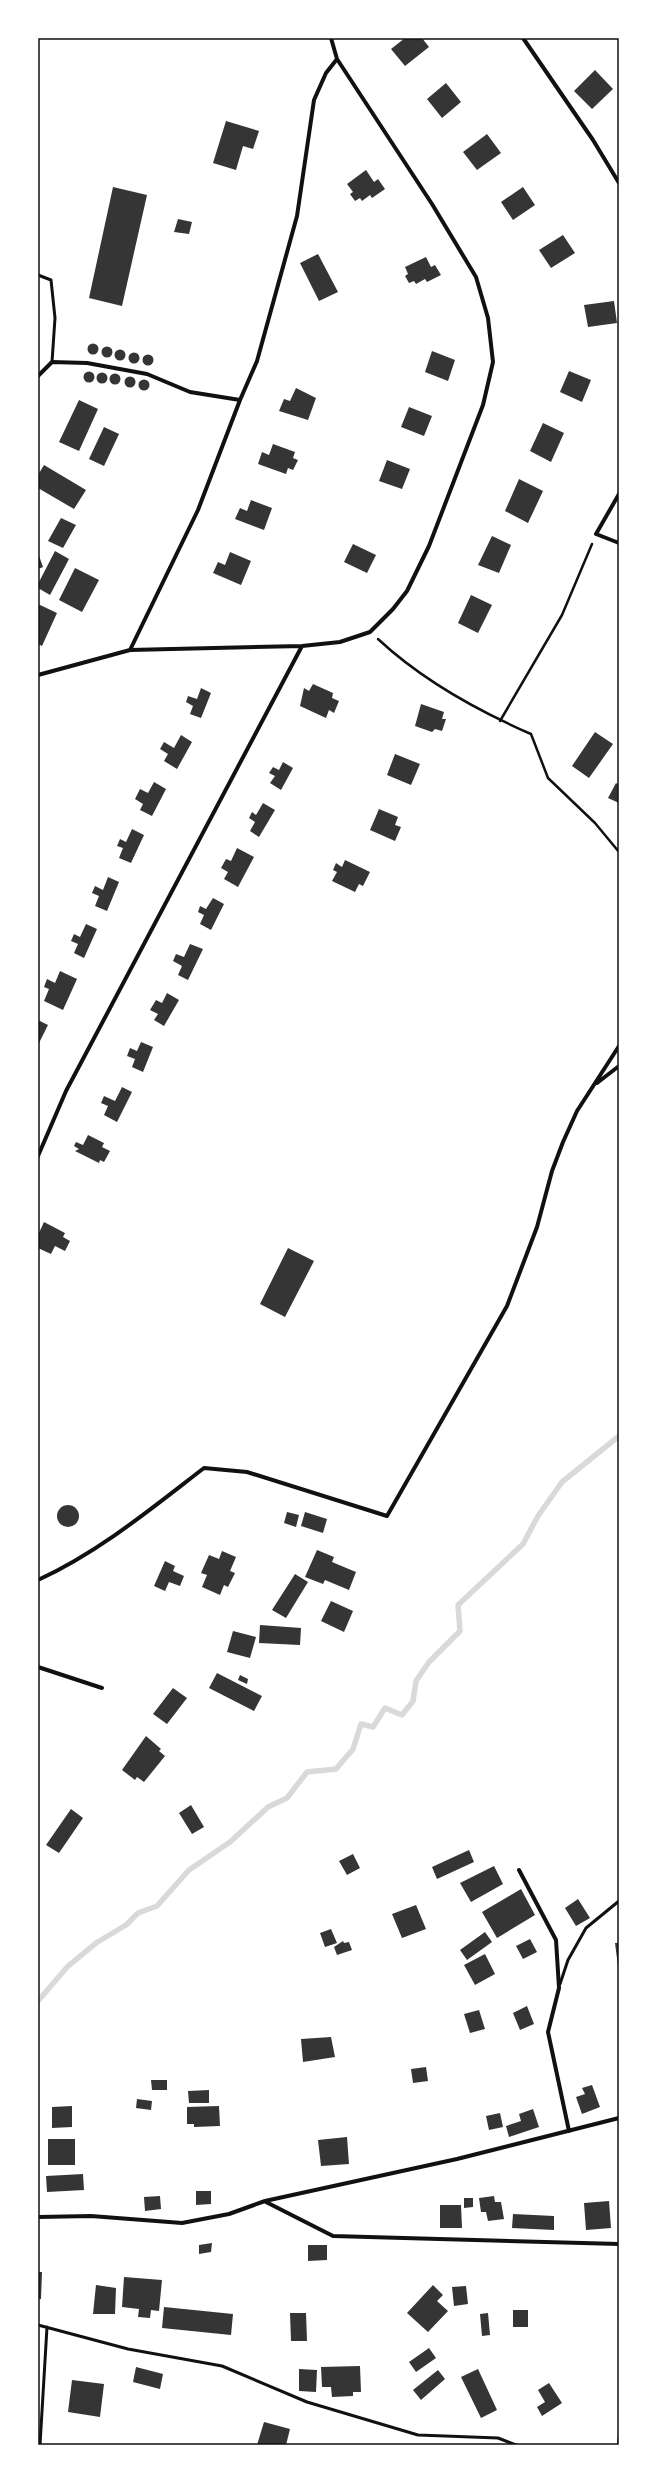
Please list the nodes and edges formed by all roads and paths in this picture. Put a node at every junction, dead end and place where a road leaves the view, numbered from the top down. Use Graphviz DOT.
graph roads {
  1 [pos="331,38"];
  2 [pos="523,38"];
  3 [pos="337,59"];
  4 [pos="619,183"];
  5 [pos="38,275"];
  6 [pos="52,362"];
  7 [pos="38,376"];
  8 [pos="240,400"];
  9 [pos="619,494"];
  10 [pos="596,534"];
  11 [pos="619,544"];
  12 [pos="370,632"];
  13 [pos="302,646"];
  14 [pos="130,650"];
  15 [pos="38,675"];
  16 [pos="500,721"];
  17 [pos="619,852"];
  18 [pos="619,1046"];
  19 [pos="619,1066"];
  20 [pos="594,1086"];
  21 [pos="38,1156"];
  22 [pos="38,1580"];
  23 [pos="38,1667"];
  24 [pos="102,1688"];
  25 [pos="519,1870"];
  26 [pos="619,1901"];
  27 [pos="559,1988"];
  28 [pos="619,2118"];
  29 [pos="569,2131"];
  30 [pos="266,2201"];
  31 [pos="38,2217"];
  32 [pos="619,2244"];
  33 [pos="38,2325"];
  34 [pos="47,2327"];
  35 [pos="619,2437"];
  36 [pos="40,2445"];
  37 [pos="516,2445"];
  38 [pos="618,2445"];
  1 -- 3 [label="street"];
  2 -- 4 [label="street"];
  3 -- 8 [label="street"];
  3 -- 12 [label="street"];
  5 -- 6 [label="lane"];
  6 -- 7 [label="street"];
  6 -- 8 [label="street"];
  8 -- 14 [label="street"];
  9 -- 10 [label="street"];
  10 -- 11 [label="street"];
  10 -- 16 [label="path"];
  12 -- 13 [label="street"];
  12 -- 16 [label="path"];
  13 -- 14 [label="street"];
  13 -- 21 [label="street"];
  14 -- 15 [label="street"];
  16 -- 17 [label="path"];
  18 -- 20 [label="street"];
  19 -- 20 [label="street"];
  20 -- 22 [label="street"];
  23 -- 24 [label="street"];
  25 -- 27 [label="street"];
  26 -- 27 [label="lane"];
  27 -- 29 [label="street"];
  28 -- 29 [label="street"];
  29 -- 30 [label="street"];
  30 -- 31 [label="street"];
  30 -- 32 [label="street"];
  33 -- 34 [label="lane"];
  34 -- 36 [label="lane"];
  34 -- 37 [label="lane"];
  35 -- 38 [label="path"];
}
